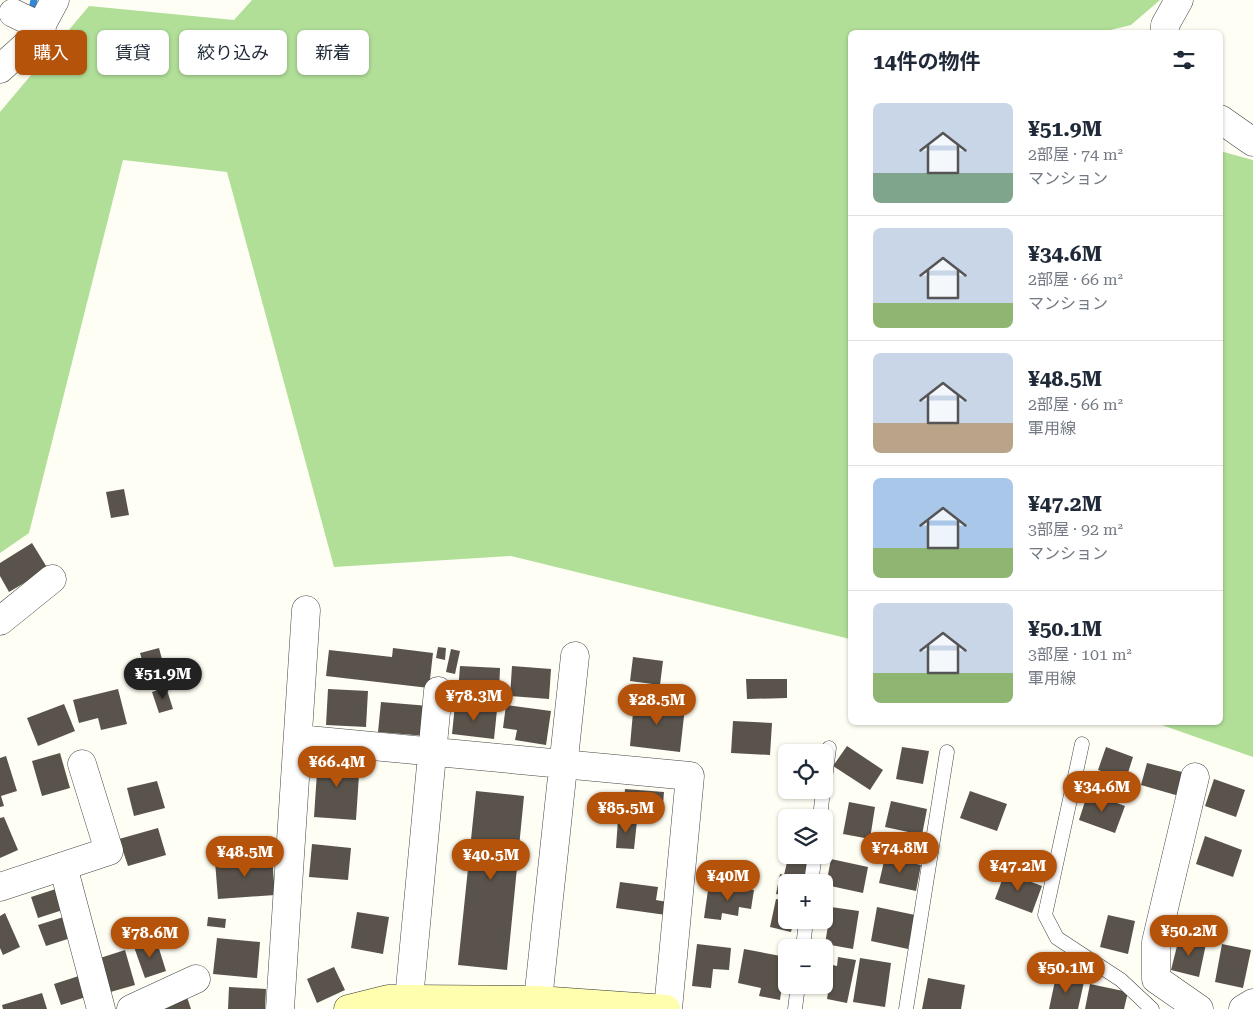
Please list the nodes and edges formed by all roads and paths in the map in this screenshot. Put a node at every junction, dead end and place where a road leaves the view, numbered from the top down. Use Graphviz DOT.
graph roads {
  1 [pos="55,0"];
  2 [pos="1179,0"];
  3 [pos="1165,30"];
  4 [pos="0,69"];
  5 [pos="1223,121"];
  6 [pos="1253,142"];
  7 [pos="52,579"];
  8 [pos="306,610"];
  9 [pos="0,622"];
  10 [pos="575,656"];
  11 [pos="438,691"];
  12 [pos="298,738"];
  13 [pos="1082,744"];
  14 [pos="432,751"];
  15 [pos="947,752"];
  16 [pos="82,764"];
  17 [pos="563,764"];
  18 [pos="1195,777"];
  19 [pos="63,866"];
  20 [pos="0,887"];
  21 [pos="196,979"];
  22 [pos="797,994"];
  23 [pos="409,999"];
  24 [pos="540,1004"];
  25 [pos="1253,1004"];
  26 [pos="100,1009"];
  27 [pos="131,1009"];
  28 [pos="280,1009"];
  29 [pos="348,1009"];
  30 [pos="667,1009"];
  31 [pos="795,1009"];
  32 [pos="906,1009"];
  33 [pos="1152,1009"];
  34 [pos="1198,1009"];
  35 [pos="1242,1009"];
  1 -- 4 [label="street"];
  2 -- 3 [label="street"];
  5 -- 6 [label="street"];
  7 -- 9 [label="street"];
  8 -- 12 [label="street"];
  10 -- 17 [label="street"];
  11 -- 14 [label="street"];
  12 -- 14 [label="street"];
  12 -- 28 [label="street"];
  13 -- 33 [label="lane"];
  14 -- 17 [label="street"];
  14 -- 23 [label="street"];
  15 -- 32 [label="lane"];
  16 -- 19 [label="street"];
  17 -- 24 [label="street"];
  17 -- 30 [label="street"];
  18 -- 34 [label="street"];
  19 -- 20 [label="street"];
  19 -- 26 [label="street"];
  21 -- 27 [label="street"];
  22 -- 31 [label="lane"];
  23 -- 24 [label="street"];
  23 -- 29 [label="street"];
  24 -- 30 [label="street"];
  25 -- 35 [label="street"];
}
